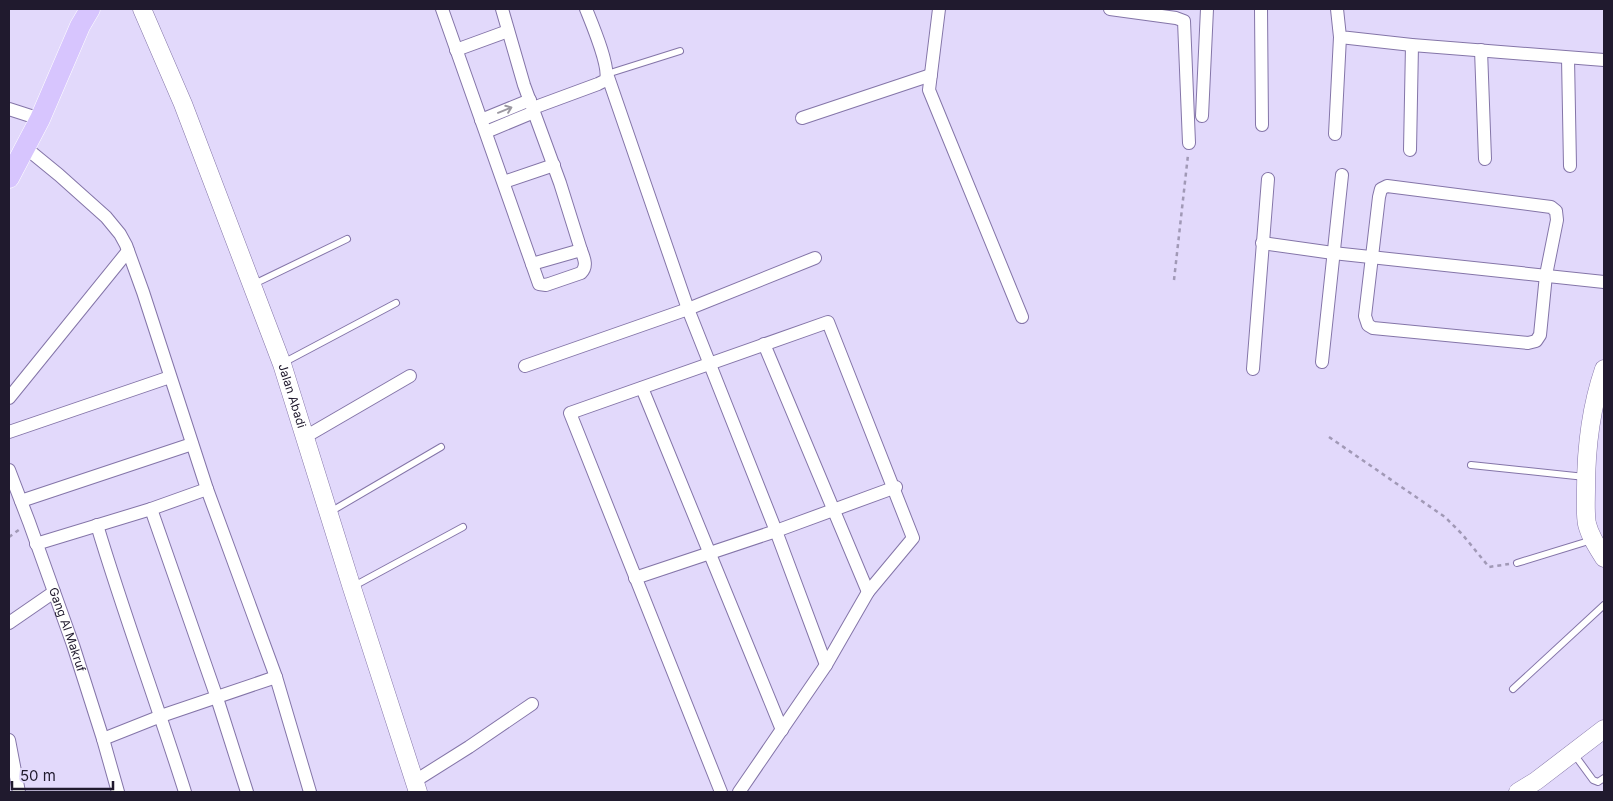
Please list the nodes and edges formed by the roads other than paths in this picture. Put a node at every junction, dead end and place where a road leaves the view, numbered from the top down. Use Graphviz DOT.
graph roads {
  1 [pos="90,9"];
  2 [pos="142,9"];
  3 [pos="442,9"];
  4 [pos="502,9"];
  5 [pos="586,9"];
  6 [pos="940,9"];
  7 [pos="1110,9"];
  8 [pos="1208,9"];
  9 [pos="1262,9"];
  10 [pos="1337,9"];
  11 [pos="508,31"];
  12 [pos="1340,37"];
  13 [pos="1412,45"];
  14 [pos="456,50"];
  15 [pos="1481,50"];
  16 [pos="680,51"];
  17 [pos="1568,58"];
  18 [pos="1604,60"];
  19 [pos="607,74"];
  20 [pos="931,75"];
  21 [pos="532,107"];
  22 [pos="9,109"];
  23 [pos="1202,116"];
  24 [pos="802,118"];
  25 [pos="40,119"];
  26 [pos="481,120"];
  27 [pos="1262,125"];
  28 [pos="486,132"];
  29 [pos="1335,134"];
  30 [pos="1189,143"];
  31 [pos="26,148"];
  32 [pos="1410,150"];
  33 [pos="1485,159"];
  34 [pos="554,165"];
  35 [pos="1570,166"];
  36 [pos="1342,175"];
  37 [pos="9,178"];
  38 [pos="1268,179"];
  39 [pos="504,182"];
  40 [pos="347,239"];
  41 [pos="1262,243"];
  42 [pos="581,250"];
  43 [pos="128,251"];
  44 [pos="1334,254"];
  45 [pos="815,258"];
  46 [pos="1373,258"];
  47 [pos="532,264"];
  48 [pos="1546,275"];
  49 [pos="1604,282"];
  50 [pos="252,284"];
  51 [pos="396,303"];
  52 [pos="688,308"];
  53 [pos="1022,317"];
  54 [pos="764,344"];
  55 [pos="1322,362"];
  56 [pos="710,363"];
  57 [pos="282,364"];
  58 [pos="525,366"];
  59 [pos="1252,369"];
  60 [pos="1604,369"];
  61 [pos="410,376"];
  62 [pos="170,377"];
  63 [pos="642,388"];
  64 [pos="9,398"];
  65 [pos="9,432"];
  66 [pos="305,437"];
  67 [pos="192,444"];
  68 [pos="441,447"];
  69 [pos="1471,465"];
  70 [pos="9,470"];
  71 [pos="1586,477"];
  72 [pos="206,488"];
  73 [pos="895,488"];
  74 [pos="21,501"];
  75 [pos="151,509"];
  76 [pos="833,510"];
  77 [pos="329,512"];
  78 [pos="96,525"];
  79 [pos="463,528"];
  80 [pos="776,531"];
  81 [pos="1593,540"];
  82 [pos="36,544"];
  83 [pos="710,553"];
  84 [pos="1604,558"];
  85 [pos="1517,563"];
  86 [pos="635,578"];
  87 [pos="352,588"];
  88 [pos="54,592"];
  89 [pos="868,592"];
  90 [pos="1604,605"];
  91 [pos="9,624"];
  92 [pos="826,665"];
  93 [pos="276,678"];
  94 [pos="1513,689"];
  95 [pos="217,698"];
  96 [pos="532,704"];
  97 [pos="161,716"];
  98 [pos="1604,729"];
  99 [pos="782,730"];
  100 [pos="103,739"];
  101 [pos="9,740"];
  102 [pos="1573,753"];
  103 [pos="1604,778"];
  104 [pos="417,786"];
  105 [pos="19,792"];
  106 [pos="118,792"];
  107 [pos="185,792"];
  108 [pos="247,792"];
  109 [pos="310,792"];
  110 [pos="721,792"];
  111 [pos="739,792"];
  112 [pos="1518,792"];
  1 -- 25 [label="main road"];
  2 -- 50 [label="street, Jalan Abadi"];
  3 -- 14 [label="street"];
  4 -- 11 [label="street"];
  5 -- 19 [label="street"];
  6 -- 20 [label="street"];
  7 -- 30 [label="street"];
  8 -- 23 [label="street"];
  9 -- 27 [label="street"];
  10 -- 12 [label="street"];
  11 -- 14 [label="street"];
  11 -- 21 [label="street"];
  12 -- 13 [label="street"];
  12 -- 29 [label="street"];
  13 -- 15 [label="street"];
  13 -- 32 [label="street"];
  14 -- 26 [label="street"];
  15 -- 17 [label="street"];
  15 -- 33 [label="street"];
  16 -- 19 [label="lane"];
  17 -- 18 [label="street"];
  17 -- 35 [label="street"];
  19 -- 21 [label="street"];
  19 -- 52 [label="street"];
  20 -- 24 [label="street"];
  20 -- 53 [label="street"];
  26 -- 21 [label="street, one-way"];
  21 -- 28 [label="street"];
  21 -- 34 [label="street"];
  22 -- 25 [label="street"];
  25 -- 31 [label="main road"];
  26 -- 28 [label="street"];
  28 -- 39 [label="street"];
  31 -- 37 [label="main road"];
  31 -- 43 [label="street"];
  34 -- 39 [label="street"];
  34 -- 42 [label="street"];
  36 -- 44 [label="street"];
  38 -- 41 [label="street"];
  39 -- 47 [label="street"];
  40 -- 50 [label="lane"];
  41 -- 44 [label="street"];
  41 -- 59 [label="street"];
  42 -- 47 [label="street"];
  42 -- 47 [label="street"];
  43 -- 62 [label="street"];
  43 -- 64 [label="street"];
  44 -- 46 [label="street"];
  44 -- 55 [label="street"];
  45 -- 52 [label="street"];
  46 -- 48 [label="street"];
  46 -- 48 [label="street"];
  46 -- 48 [label="street"];
  48 -- 49 [label="street"];
  50 -- 57 [label="street, Jalan Abadi"];
  51 -- 57 [label="lane"];
  52 -- 56 [label="street"];
  52 -- 58 [label="street"];
  54 -- 56 [label="street"];
  54 -- 73 [label="street"];
  54 -- 76 [label="street"];
  56 -- 63 [label="street"];
  56 -- 80 [label="street"];
  57 -- 66 [label="street, Jalan Abadi"];
  60 -- 71 [label="street"];
  61 -- 66 [label="street"];
  62 -- 65 [label="street"];
  62 -- 67 [label="street"];
  63 -- 83 [label="street"];
  63 -- 86 [label="street"];
  66 -- 77 [label="street, Jalan Abadi"];
  67 -- 72 [label="street"];
  67 -- 74 [label="street"];
  68 -- 77 [label="lane"];
  69 -- 71 [label="lane"];
  70 -- 74 [label="street, Gang Al Makruf"];
  71 -- 81 [label="street"];
  72 -- 75 [label="street"];
  72 -- 93 [label="street"];
  73 -- 76 [label="street"];
  73 -- 89 [label="street"];
  74 -- 82 [label="street, Gang Al Makruf"];
  75 -- 78 [label="street"];
  75 -- 95 [label="street"];
  76 -- 80 [label="street"];
  76 -- 89 [label="street"];
  77 -- 87 [label="street, Jalan Abadi"];
  78 -- 82 [label="street"];
  78 -- 97 [label="street"];
  79 -- 87 [label="lane"];
  80 -- 83 [label="street"];
  80 -- 92 [label="street"];
  81 -- 84 [label="street"];
  81 -- 85 [label="lane"];
  82 -- 88 [label="street, Gang Al Makruf"];
  83 -- 86 [label="street"];
  83 -- 99 [label="street"];
  86 -- 110 [label="street"];
  87 -- 104 [label="street, Jalan Abadi"];
  88 -- 91 [label="street"];
  88 -- 100 [label="street, Gang Al Makruf"];
  89 -- 92 [label="street"];
  90 -- 94 [label="lane"];
  92 -- 99 [label="street"];
  93 -- 95 [label="street"];
  93 -- 109 [label="street"];
  95 -- 97 [label="street"];
  95 -- 108 [label="street"];
  96 -- 104 [label="street"];
  97 -- 100 [label="street"];
  97 -- 107 [label="street"];
  98 -- 102 [label="street"];
  99 -- 111 [label="street"];
  100 -- 106 [label="street, Gang Al Makruf"];
  101 -- 105 [label="street"];
  102 -- 103 [label="lane"];
  102 -- 112 [label="street"];
}
